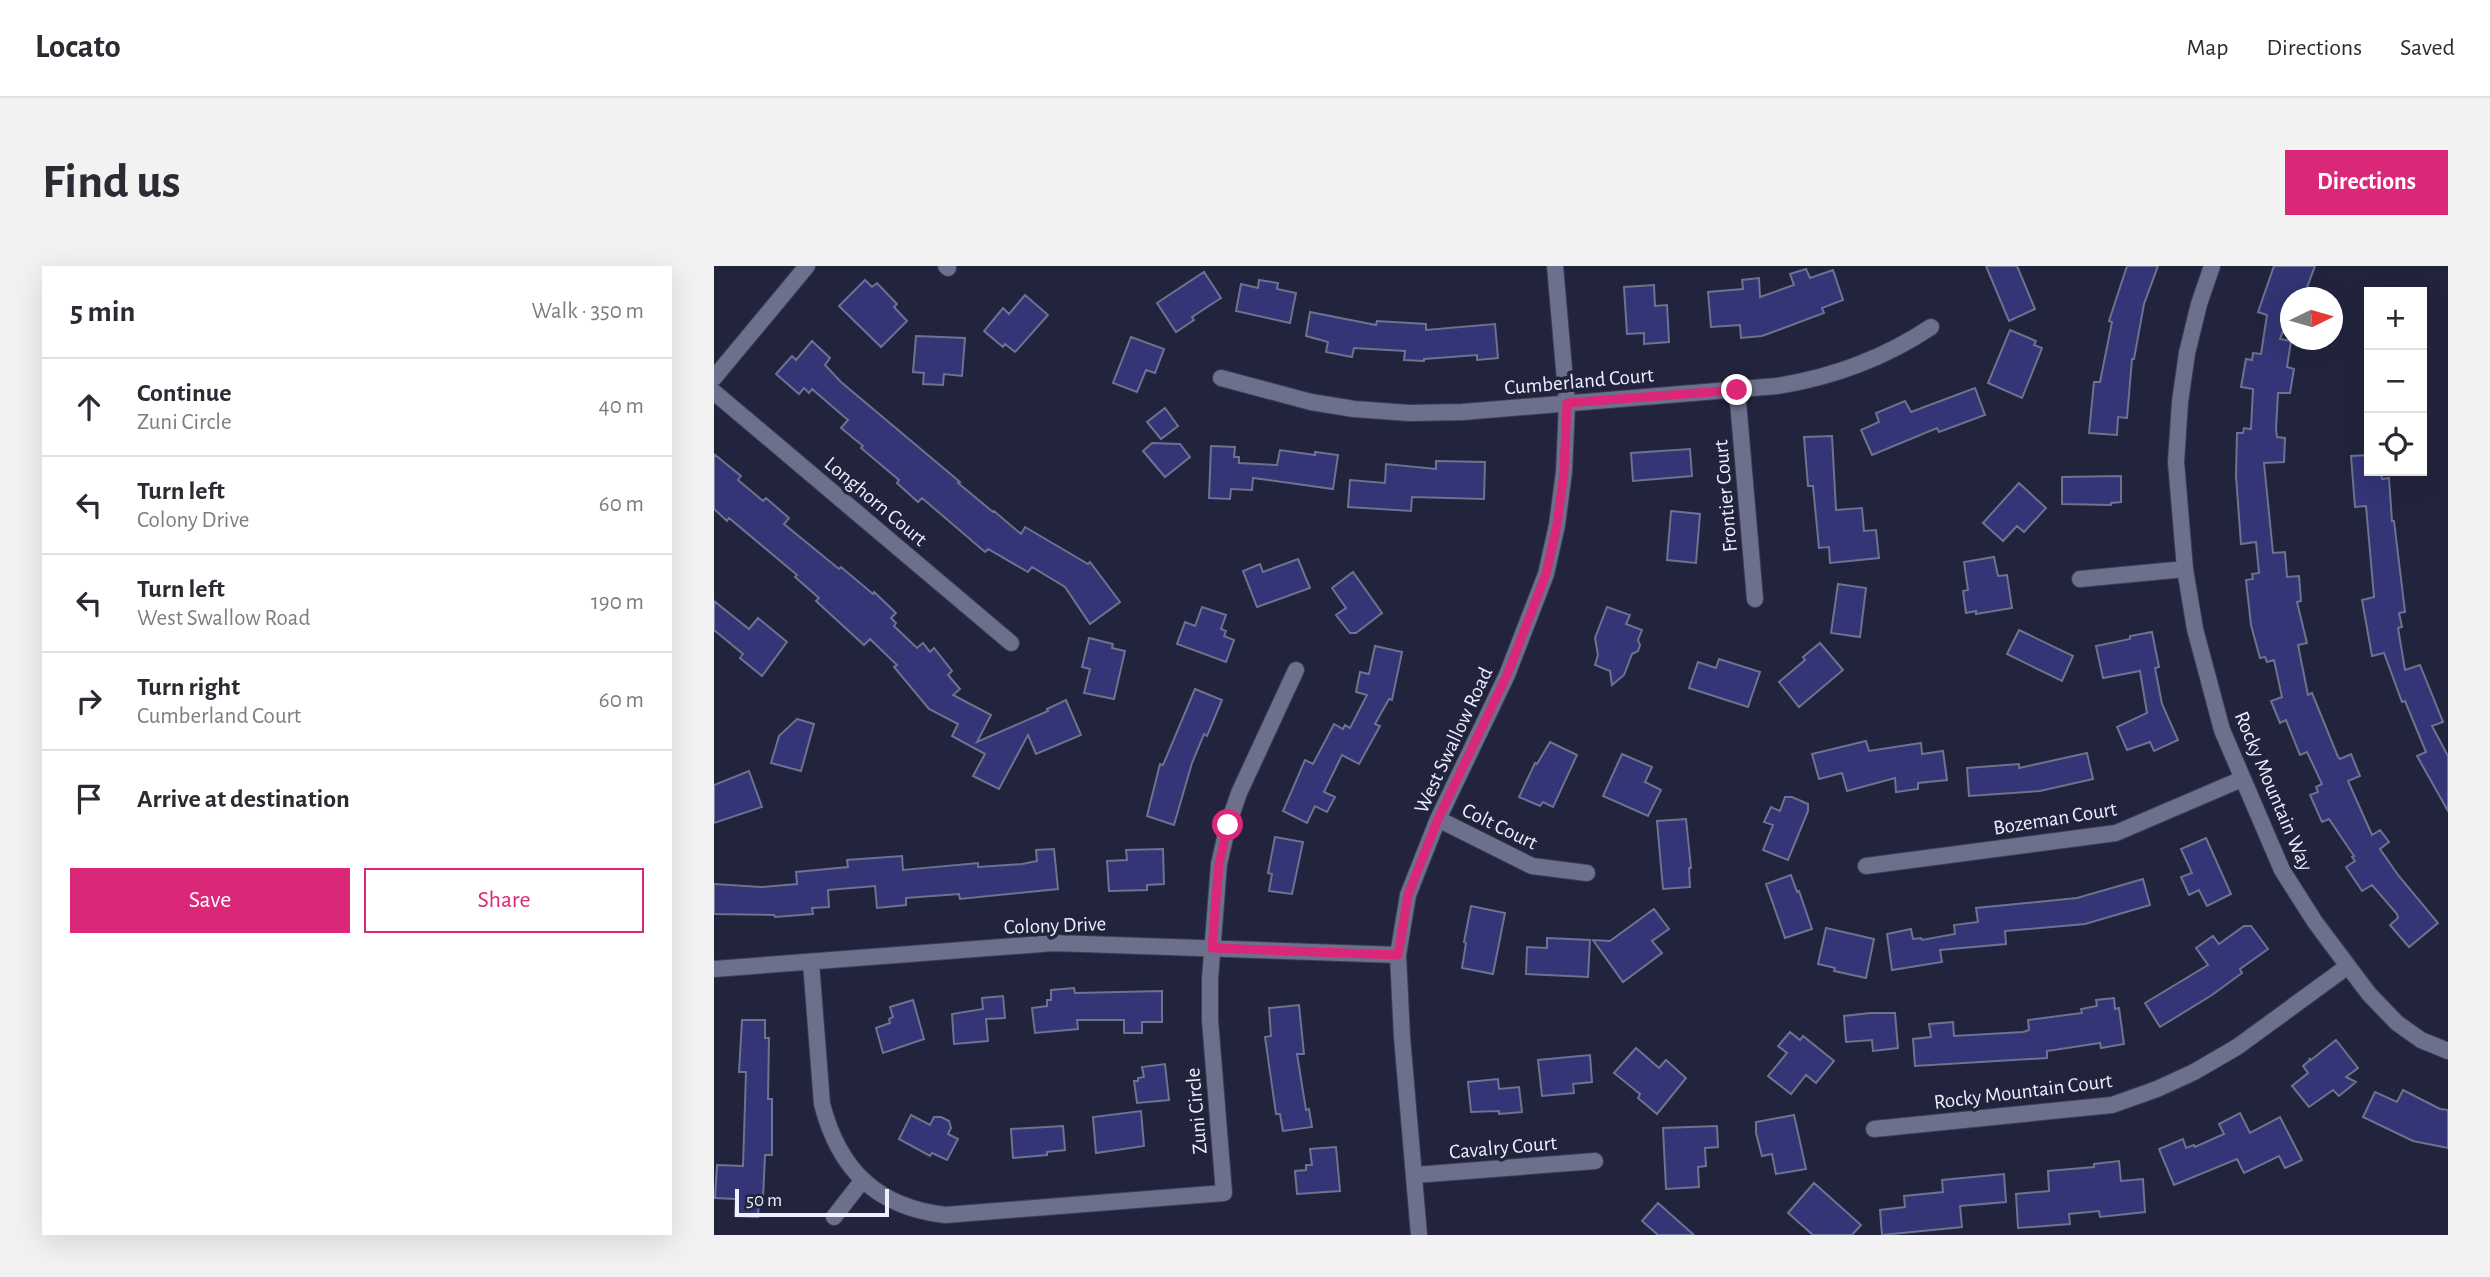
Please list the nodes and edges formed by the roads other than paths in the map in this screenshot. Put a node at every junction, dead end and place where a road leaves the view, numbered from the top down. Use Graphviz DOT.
graph roads {
  1 [pos="807,266"];
  2 [pos="1555,266"];
  3 [pos="2212,266"];
  4 [pos="1931,327"];
  5 [pos="714,378"];
  6 [pos="1221,378"];
  7 [pos="1737,390"];
  8 [pos="714,392"];
  9 [pos="1567,403"];
  10 [pos="2185,569"];
  11 [pos="2080,579"];
  12 [pos="1755,599"];
  13 [pos="1011,643"];
  14 [pos="1296,670"];
  15 [pos="2242,779"];
  16 [pos="1438,819"];
  17 [pos="1866,866"];
  18 [pos="1587,873"];
  19 [pos="1212,948"];
  20 [pos="1398,955"];
  21 [pos="811,963"];
  22 [pos="2348,966"];
  23 [pos="714,969"];
  24 [pos="2448,1051"];
  25 [pos="1874,1129"];
  26 [pos="1595,1161"];
  27 [pos="1415,1175"];
  28 [pos="862,1181"];
  29 [pos="834,1217"];
  30 [pos="1419,1235"];
  1 -- 5 [label="street"];
  2 -- 9 [label="street, West Swallow Road"];
  3 -- 10 [label="street, Rocky Mountain Way"];
  4 -- 7 [label="street, Cumberland Court"];
  6 -- 9 [label="street, Cumberland Court"];
  7 -- 9 [label="street, Cumberland Court"];
  7 -- 12 [label="street, Frontier Court"];
  8 -- 13 [label="street, Longhorn Court"];
  9 -- 16 [label="street, West Swallow Road"];
  10 -- 11 [label="street"];
  10 -- 15 [label="street, Rocky Mountain Way"];
  14 -- 19 [label="street, Zuni Circle"];
  15 -- 17 [label="street, Bozeman Court"];
  15 -- 22 [label="street, Rocky Mountain Way"];
  16 -- 18 [label="street, Colt Court"];
  16 -- 20 [label="street, West Swallow Road"];
  19 -- 20 [label="street, Colony Drive"];
  19 -- 21 [label="street, Colony Drive"];
  19 -- 28 [label="street, Zuni Circle"];
  20 -- 27 [label="street, West Swallow Road"];
  21 -- 23 [label="street, Colony Drive"];
  21 -- 28 [label="street, Zuni Circle"];
  22 -- 24 [label="street, Rocky Mountain Way"];
  22 -- 25 [label="street, Rocky Mountain Court"];
  26 -- 27 [label="street, Cavalry Court"];
  27 -- 30 [label="street, West Swallow Road"];
  28 -- 29 [label="street"];
}
